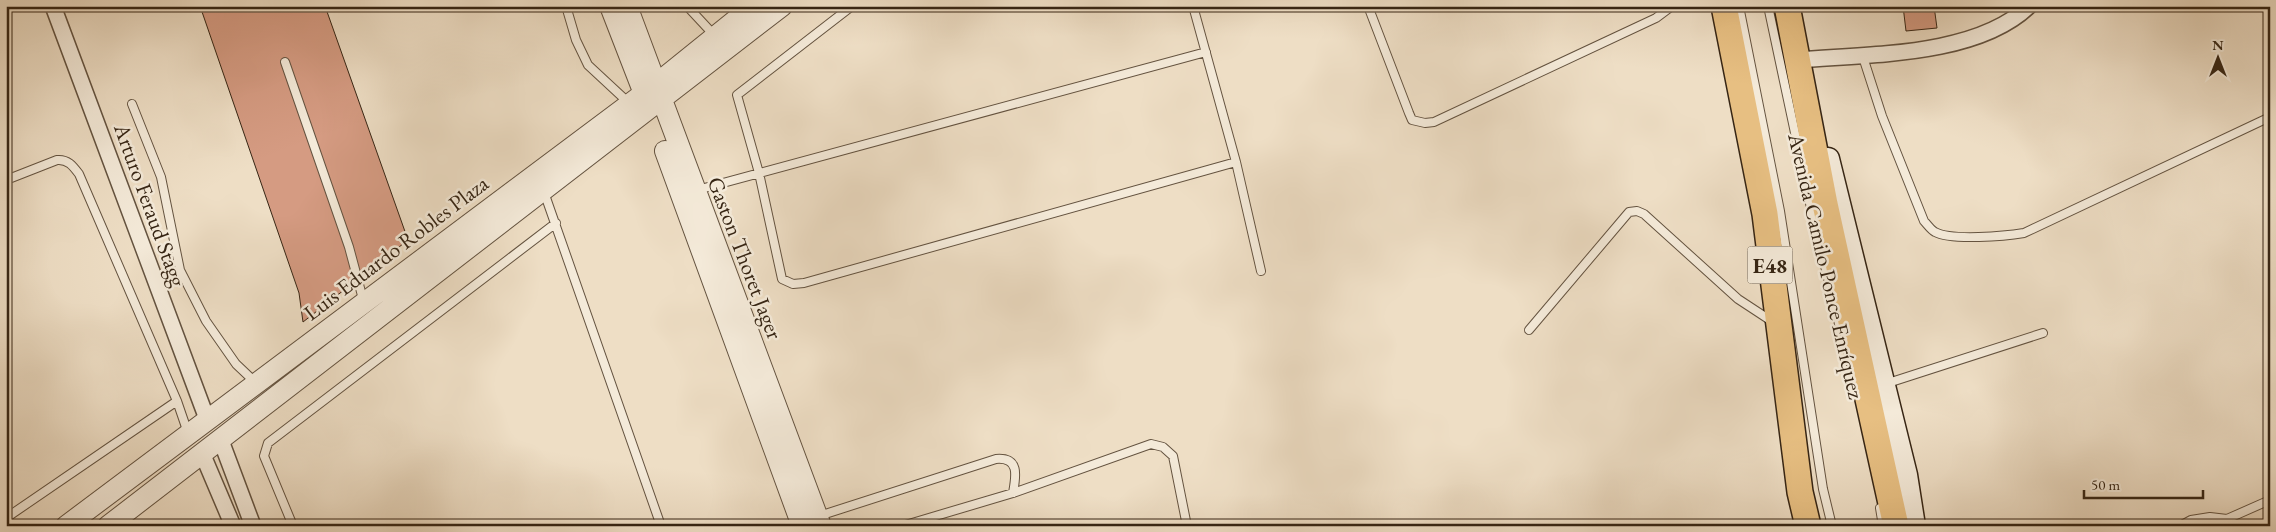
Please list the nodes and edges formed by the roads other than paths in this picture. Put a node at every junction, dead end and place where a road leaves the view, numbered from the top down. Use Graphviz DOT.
graph roads {
  1 [pos="53,6"];
  2 [pos="566,6"];
  3 [pos="610,6"];
  4 [pos="627,6"];
  5 [pos="688,6"];
  6 [pos="753,6"];
  7 [pos="782,6"];
  8 [pos="852,6"];
  9 [pos="1193,6"];
  10 [pos="1368,6"];
  11 [pos="1672,6"];
  12 [pos="1724,6"];
  13 [pos="1739,6"];
  14 [pos="1768,6"];
  15 [pos="1787,6"];
  16 [pos="2029,6"];
  17 [pos="715,37"];
  18 [pos="1206,52"];
  19 [pos="1862,54"];
  20 [pos="1797,60"];
  21 [pos="285,62"];
  22 [pos="648,98"];
  23 [pos="132,104"];
  24 [pos="2270,117"];
  25 [pos="1236,162"];
  26 [pos="759,173"];
  27 [pos="6,180"];
  28 [pos="543,190"];
  29 [pos="695,191"];
  30 [pos="556,222"];
  31 [pos="1261,271"];
  32 [pos="369,311"];
  33 [pos="1777,324"];
  34 [pos="1529,330"];
  35 [pos="2043,333"];
  36 [pos="1842,339"];
  37 [pos="255,382"];
  38 [pos="1884,385"];
  39 [pos="177,401"];
  40 [pos="207,418"];
  41 [pos="188,433"];
  42 [pos="220,438"];
  43 [pos="202,452"];
  44 [pos="1013,493"];
  45 [pos="1879,498"];
  46 [pos="2270,500"];
  47 [pos="6,518"];
  48 [pos="810,522"];
  49 [pos="66,526"];
  50 [pos="108,526"];
  51 [pos="233,526"];
  52 [pos="254,526"];
  53 [pos="292,526"];
  54 [pos="661,526"];
  55 [pos="902,526"];
  56 [pos="1187,526"];
  57 [pos="1808,526"];
  58 [pos="1832,526"];
  59 [pos="1882,526"];
  60 [pos="1896,526"];
  61 [pos="1914,526"];
  62 [pos="2180,526"];
  1 -- 40 [label="street, Arturo Feraud Stagg"];
  2 -- 22 [label="lane"];
  3 -- 22 [label="street, Gaston Thoret Jager"];
  4 -- 22 [label="street, Gaston Thoret Jager"];
  5 -- 17 [label="lane"];
  6 -- 17 [label="street, Luis Eduardo Robles Plaza"];
  7 -- 22 [label="street, Luis Eduardo Robles Plaza"];
  8 -- 26 [label="lane"];
  9 -- 18 [label="lane"];
  10 -- 11 [label="lane"];
  12 -- 33 [label="main road, Avenida Camilo Ponce Enríquez / E48"];
  13 -- 58 [label="lane, Avenida Camilo Ponce Enríquez"];
  14 -- 36 [label="lane, Avenida Camilo Ponce Enríquez"];
  15 -- 20 [label="main road, Avenida Camilo Ponce Enríquez"];
  16 -- 19 [label="street"];
  17 -- 22 [label="street, Luis Eduardo Robles Plaza"];
  18 -- 25 [label="lane"];
  18 -- 26 [label="lane"];
  19 -- 20 [label="street"];
  19 -- 24 [label="lane"];
  20 -- 38 [label="main road, Avenida Camilo Ponce Enríquez"];
  20 -- 60 [label="main road, Avenida Camilo Ponce Enríquez"];
  21 -- 32 [label="lane"];
  22 -- 28 [label="street, Luis Eduardo Robles Plaza"];
  22 -- 29 [label="street, Gaston Thoret Jager"];
  22 -- 32 [label="street, Luis Eduardo Robles Plaza"];
  22 -- 48 [label="street, Gaston Thoret Jager"];
  23 -- 37 [label="lane"];
  25 -- 26 [label="lane"];
  25 -- 31 [label="lane"];
  26 -- 29 [label="lane"];
  27 -- 39 [label="lane"];
  28 -- 30 [label="lane"];
  28 -- 32 [label="street, Luis Eduardo Robles Plaza"];
  29 -- 48 [label="street, Gaston Thoret Jager"];
  30 -- 53 [label="lane"];
  30 -- 54 [label="lane"];
  32 -- 37 [label="street, Luis Eduardo Robles Plaza"];
  32 -- 42 [label="street, Luis Eduardo Robles Plaza"];
  33 -- 34 [label="lane"];
  33 -- 57 [label="main road, Avenida Camilo Ponce Enríquez / E48"];
  35 -- 38 [label="lane"];
  37 -- 40 [label="street, Luis Eduardo Robles Plaza"];
  38 -- 61 [label="main road, Avenida Camilo Ponce Enríquez"];
  39 -- 41 [label="lane"];
  39 -- 47 [label="lane"];
  40 -- 41 [label="street, Luis Eduardo Robles Plaza"];
  41 -- 49 [label="street, Luis Eduardo Robles Plaza"];
  42 -- 43 [label="street, Luis Eduardo Robles Plaza"];
  42 -- 52 [label="street"];
  43 -- 50 [label="street, Luis Eduardo Robles Plaza"];
  43 -- 51 [label="street"];
  44 -- 48 [label="lane"];
  44 -- 55 [label="lane"];
  44 -- 56 [label="lane"];
  45 -- 59 [label="lane"];
  46 -- 62 [label="lane"];
}
